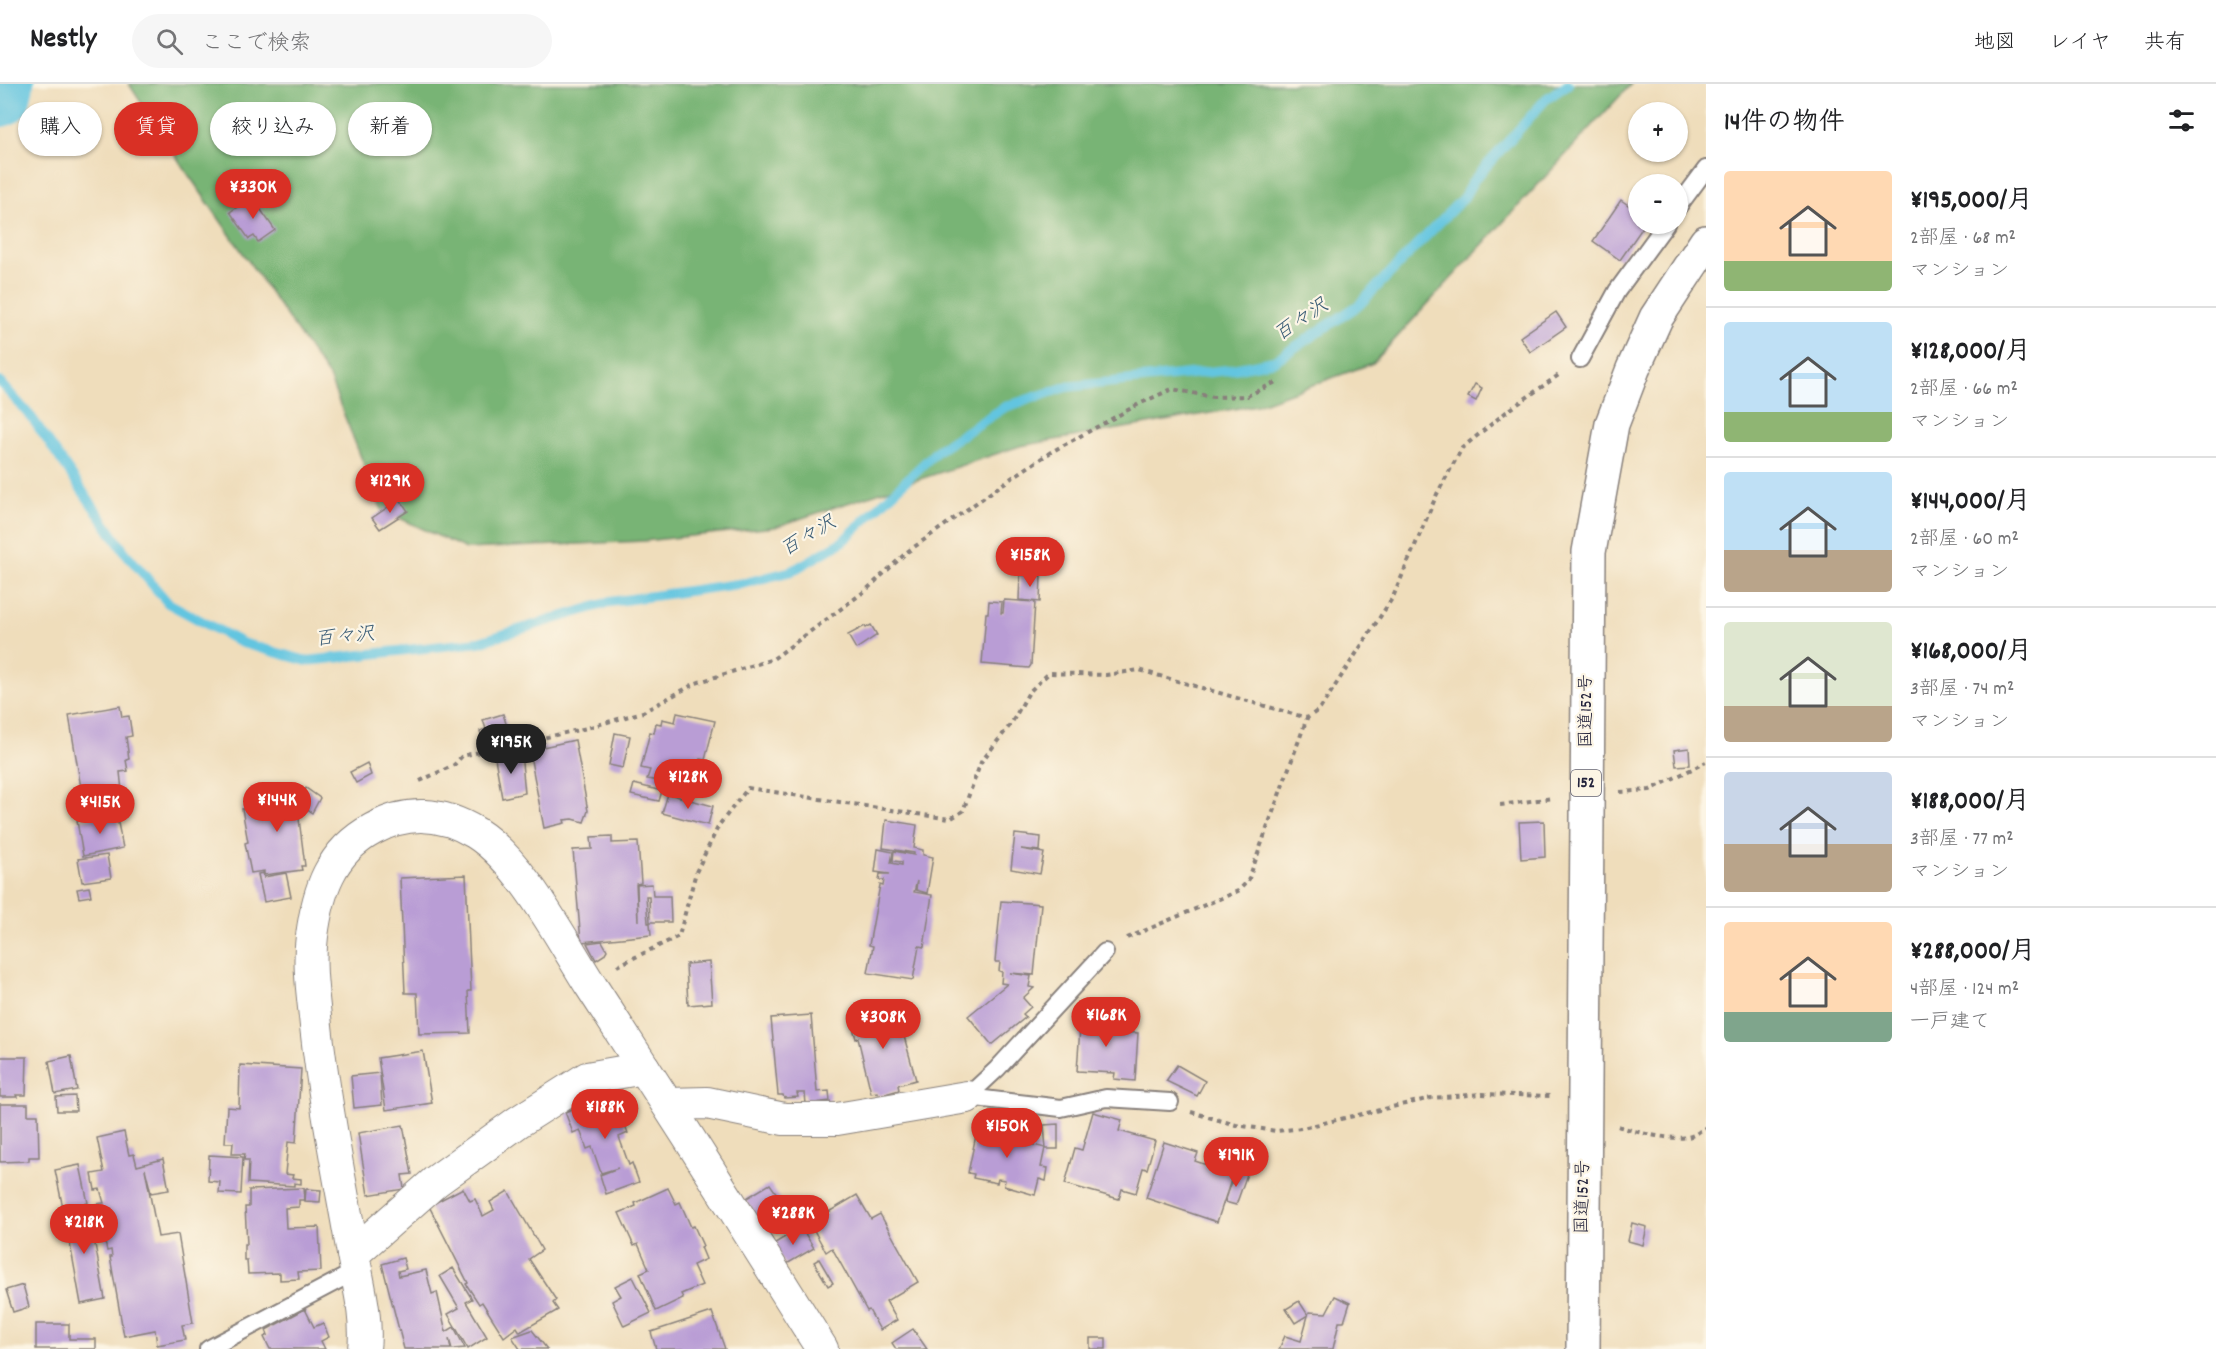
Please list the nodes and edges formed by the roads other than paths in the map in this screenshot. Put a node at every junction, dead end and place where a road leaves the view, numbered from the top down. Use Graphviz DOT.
graph roads {
  1 [pos="1706,169"];
  2 [pos="1700,188"];
  3 [pos="1688,198"];
  4 [pos="1659,234"];
  5 [pos="1706,242"];
  6 [pos="1580,359"];
  7 [pos="1106,952"];
  8 [pos="644,1068"];
  9 [pos="967,1097"];
  10 [pos="1170,1102"];
  11 [pos="668,1104"];
  12 [pos="354,1262"];
  13 [pos="207,1349"];
  14 [pos="364,1349"];
  15 [pos="822,1349"];
  16 [pos="1583,1349"];
  1 -- 2 [label="lane"];
  2 -- 3 [label="lane"];
  4 -- 6 [label="lane"];
  5 -- 16 [label="highway, 国道152号 / 152"];
  7 -- 9 [label="lane"];
  8 -- 11 [label="street"];
  8 -- 12 [label="street"];
  8 -- 12 [label="street"];
  9 -- 10 [label="lane"];
  9 -- 11 [label="street"];
  11 -- 15 [label="street"];
  12 -- 13 [label="lane"];
  12 -- 14 [label="street"];
}
